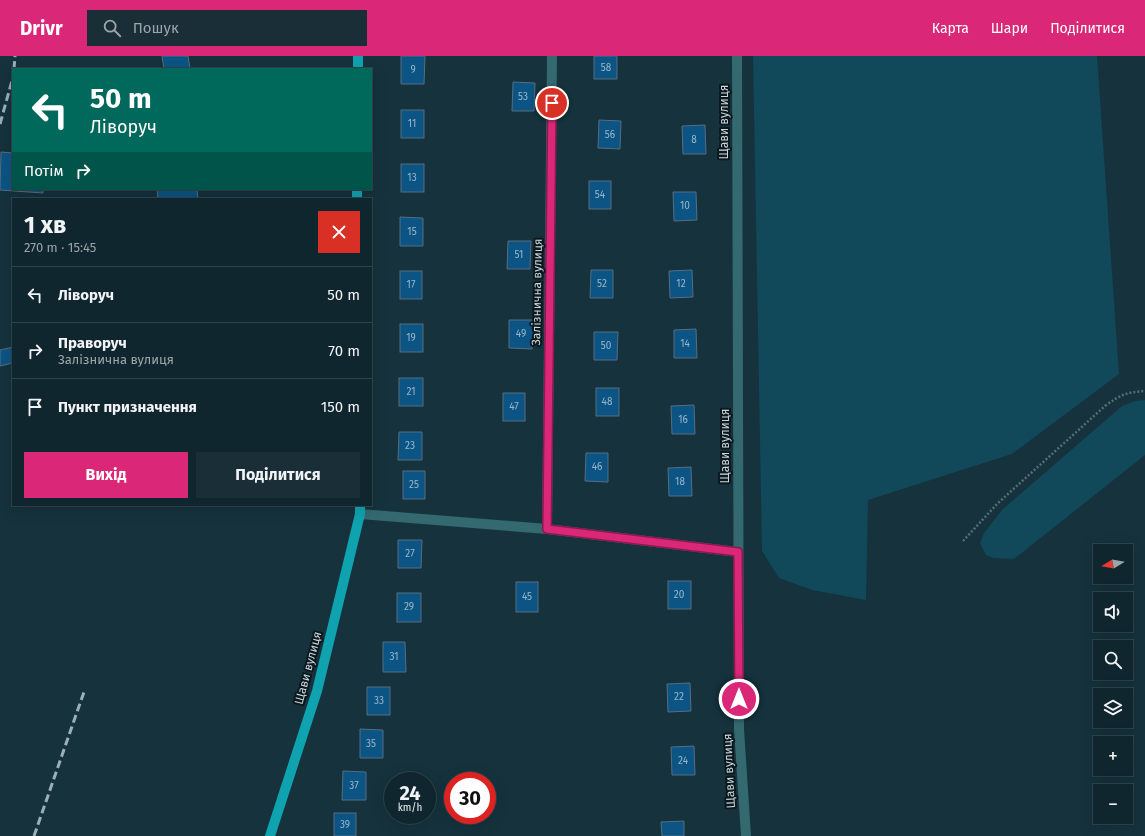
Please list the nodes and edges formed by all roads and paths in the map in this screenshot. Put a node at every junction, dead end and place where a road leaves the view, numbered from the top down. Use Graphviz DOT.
graph roads {
  1 [pos="358,56"];
  2 [pos="552,56"];
  3 [pos="737,56"];
  4 [pos="358,68"];
  5 [pos="1145,391"];
  6 [pos="360,509"];
  7 [pos="547,529"];
  8 [pos="963,542"];
  9 [pos="738,552"];
  10 [pos="270,836"];
  11 [pos="746,836"];
  1 -- 4 [label="main road"];
  2 -- 7 [label="street, Залізнична вулиця"];
  3 -- 9 [label="street, Щави вулиця"];
  5 -- 8 [label="path"];
  6 -- 7 [label="street"];
  6 -- 10 [label="main road, Щави вулиця"];
  7 -- 9 [label="street"];
  9 -- 11 [label="street, Щави вулиця"];
}
